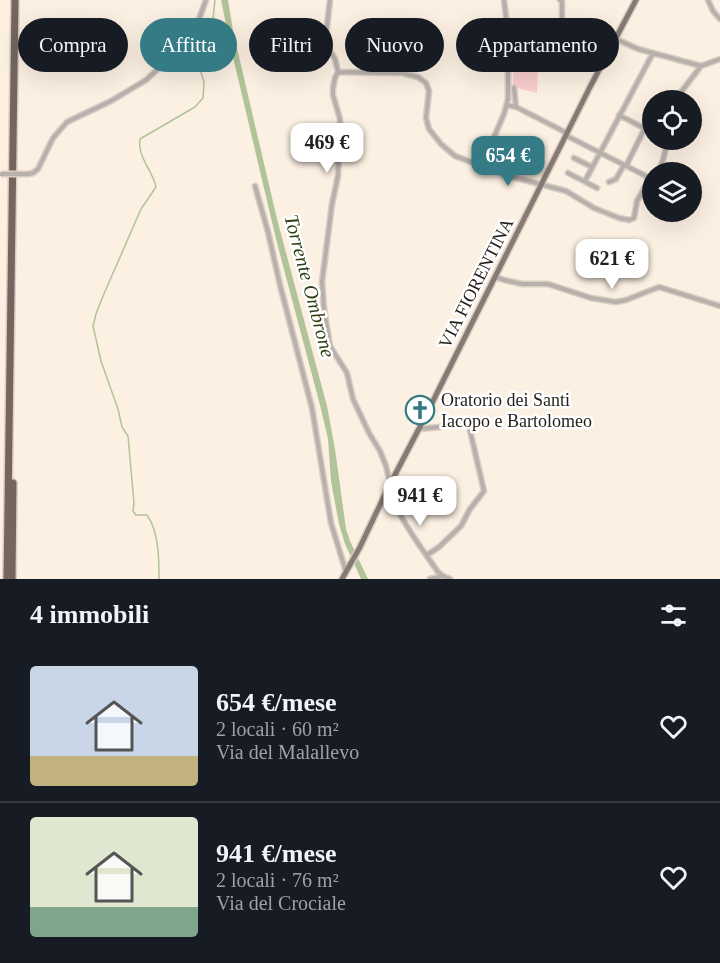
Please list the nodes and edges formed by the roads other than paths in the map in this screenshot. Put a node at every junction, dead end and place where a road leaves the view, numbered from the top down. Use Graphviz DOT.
graph roads {
  1 [pos="17,0"];
  2 [pos="206,0"];
  3 [pos="330,0"];
  4 [pos="504,0"];
  5 [pos="560,0"];
  6 [pos="636,0"];
  7 [pos="708,0"];
  8 [pos="506,18"];
  9 [pos="562,18"];
  10 [pos="720,19"];
  11 [pos="619,34"];
  12 [pos="619,41"];
  13 [pos="653,53"];
  14 [pos="720,59"];
  15 [pos="701,66"];
  16 [pos="338,72"];
  17 [pos="509,72"];
  18 [pos="598,72"];
  19 [pos="514,88"];
  20 [pos="683,90"];
  21 [pos="507,105"];
  22 [pos="516,107"];
  23 [pos="619,115"];
  24 [pos="567,135"];
  25 [pos="600,153"];
  26 [pos="573,158"];
  27 [pos="482,165"];
  28 [pos="625,166"];
  29 [pos="592,167"];
  30 [pos="568,173"];
  31 [pos="1,174"];
  32 [pos="642,174"];
  33 [pos="585,182"];
  34 [pos="609,182"];
  35 [pos="542,185"];
  36 [pos="255,186"];
  37 [pos="597,188"];
  38 [pos="642,192"];
  39 [pos="495,277"];
  40 [pos="720,306"];
  41 [pos="423,421"];
  42 [pos="431,428"];
  43 [pos="419,429"];
  44 [pos="389,485"];
  45 [pos="427,555"];
  46 [pos="347,571"];
  47 [pos="446,578"];
  48 [pos="7,579"];
  49 [pos="12,579"];
  50 [pos="342,579"];
  51 [pos="430,579"];
  1 -- 48 [label="highway"];
  1 -- 49 [label="highway"];
  2 -- 31 [label="street, bridge"];
  3 -- 16 [label="street"];
  4 -- 8 [label="street"];
  5 -- 9 [label="street"];
  6 -- 11 [label="main road, VIA FIORENTINA"];
  7 -- 10 [label="street"];
  12 -- 13 [label="street"];
  13 -- 15 [label="street"];
  13 -- 23 [label="street"];
  14 -- 15 [label="street"];
  15 -- 20 [label="street"];
  16 -- 27 [label="street"];
  16 -- 44 [label="street"];
  17 -- 21 [label="street"];
  18 -- 24 [label="main road, VIA FIORENTINA"];
  19 -- 22 [label="street"];
  21 -- 22 [label="street"];
  21 -- 27 [label="street"];
  22 -- 24 [label="street"];
  23 -- 25 [label="street"];
  23 -- 28 [label="street"];
  24 -- 25 [label="street"];
  24 -- 35 [label="main road, VIA FIORENTINA"];
  25 -- 28 [label="street"];
  25 -- 29 [label="street"];
  26 -- 29 [label="street"];
  27 -- 35 [label="street"];
  28 -- 32 [label="street"];
  28 -- 34 [label="street"];
  29 -- 33 [label="street"];
  30 -- 33 [label="street"];
  33 -- 37 [label="street"];
  35 -- 38 [label="street"];
  35 -- 39 [label="main road, VIA FIORENTINA"];
  36 -- 46 [label="street"];
  39 -- 40 [label="street"];
  39 -- 41 [label="main road, VIA FIORENTINA"];
  41 -- 42 [label="street"];
  41 -- 43 [label="main road, VIA FIORENTINA"];
  42 -- 43 [label="street"];
  42 -- 45 [label="street"];
  43 -- 44 [label="main road, VIA FIORENTINA"];
  44 -- 45 [label="street"];
  44 -- 46 [label="main road, VIA FIORENTINA"];
  45 -- 47 [label="street"];
  46 -- 50 [label="main road, VIA FIORENTINA"];
  47 -- 51 [label="street"];
}
